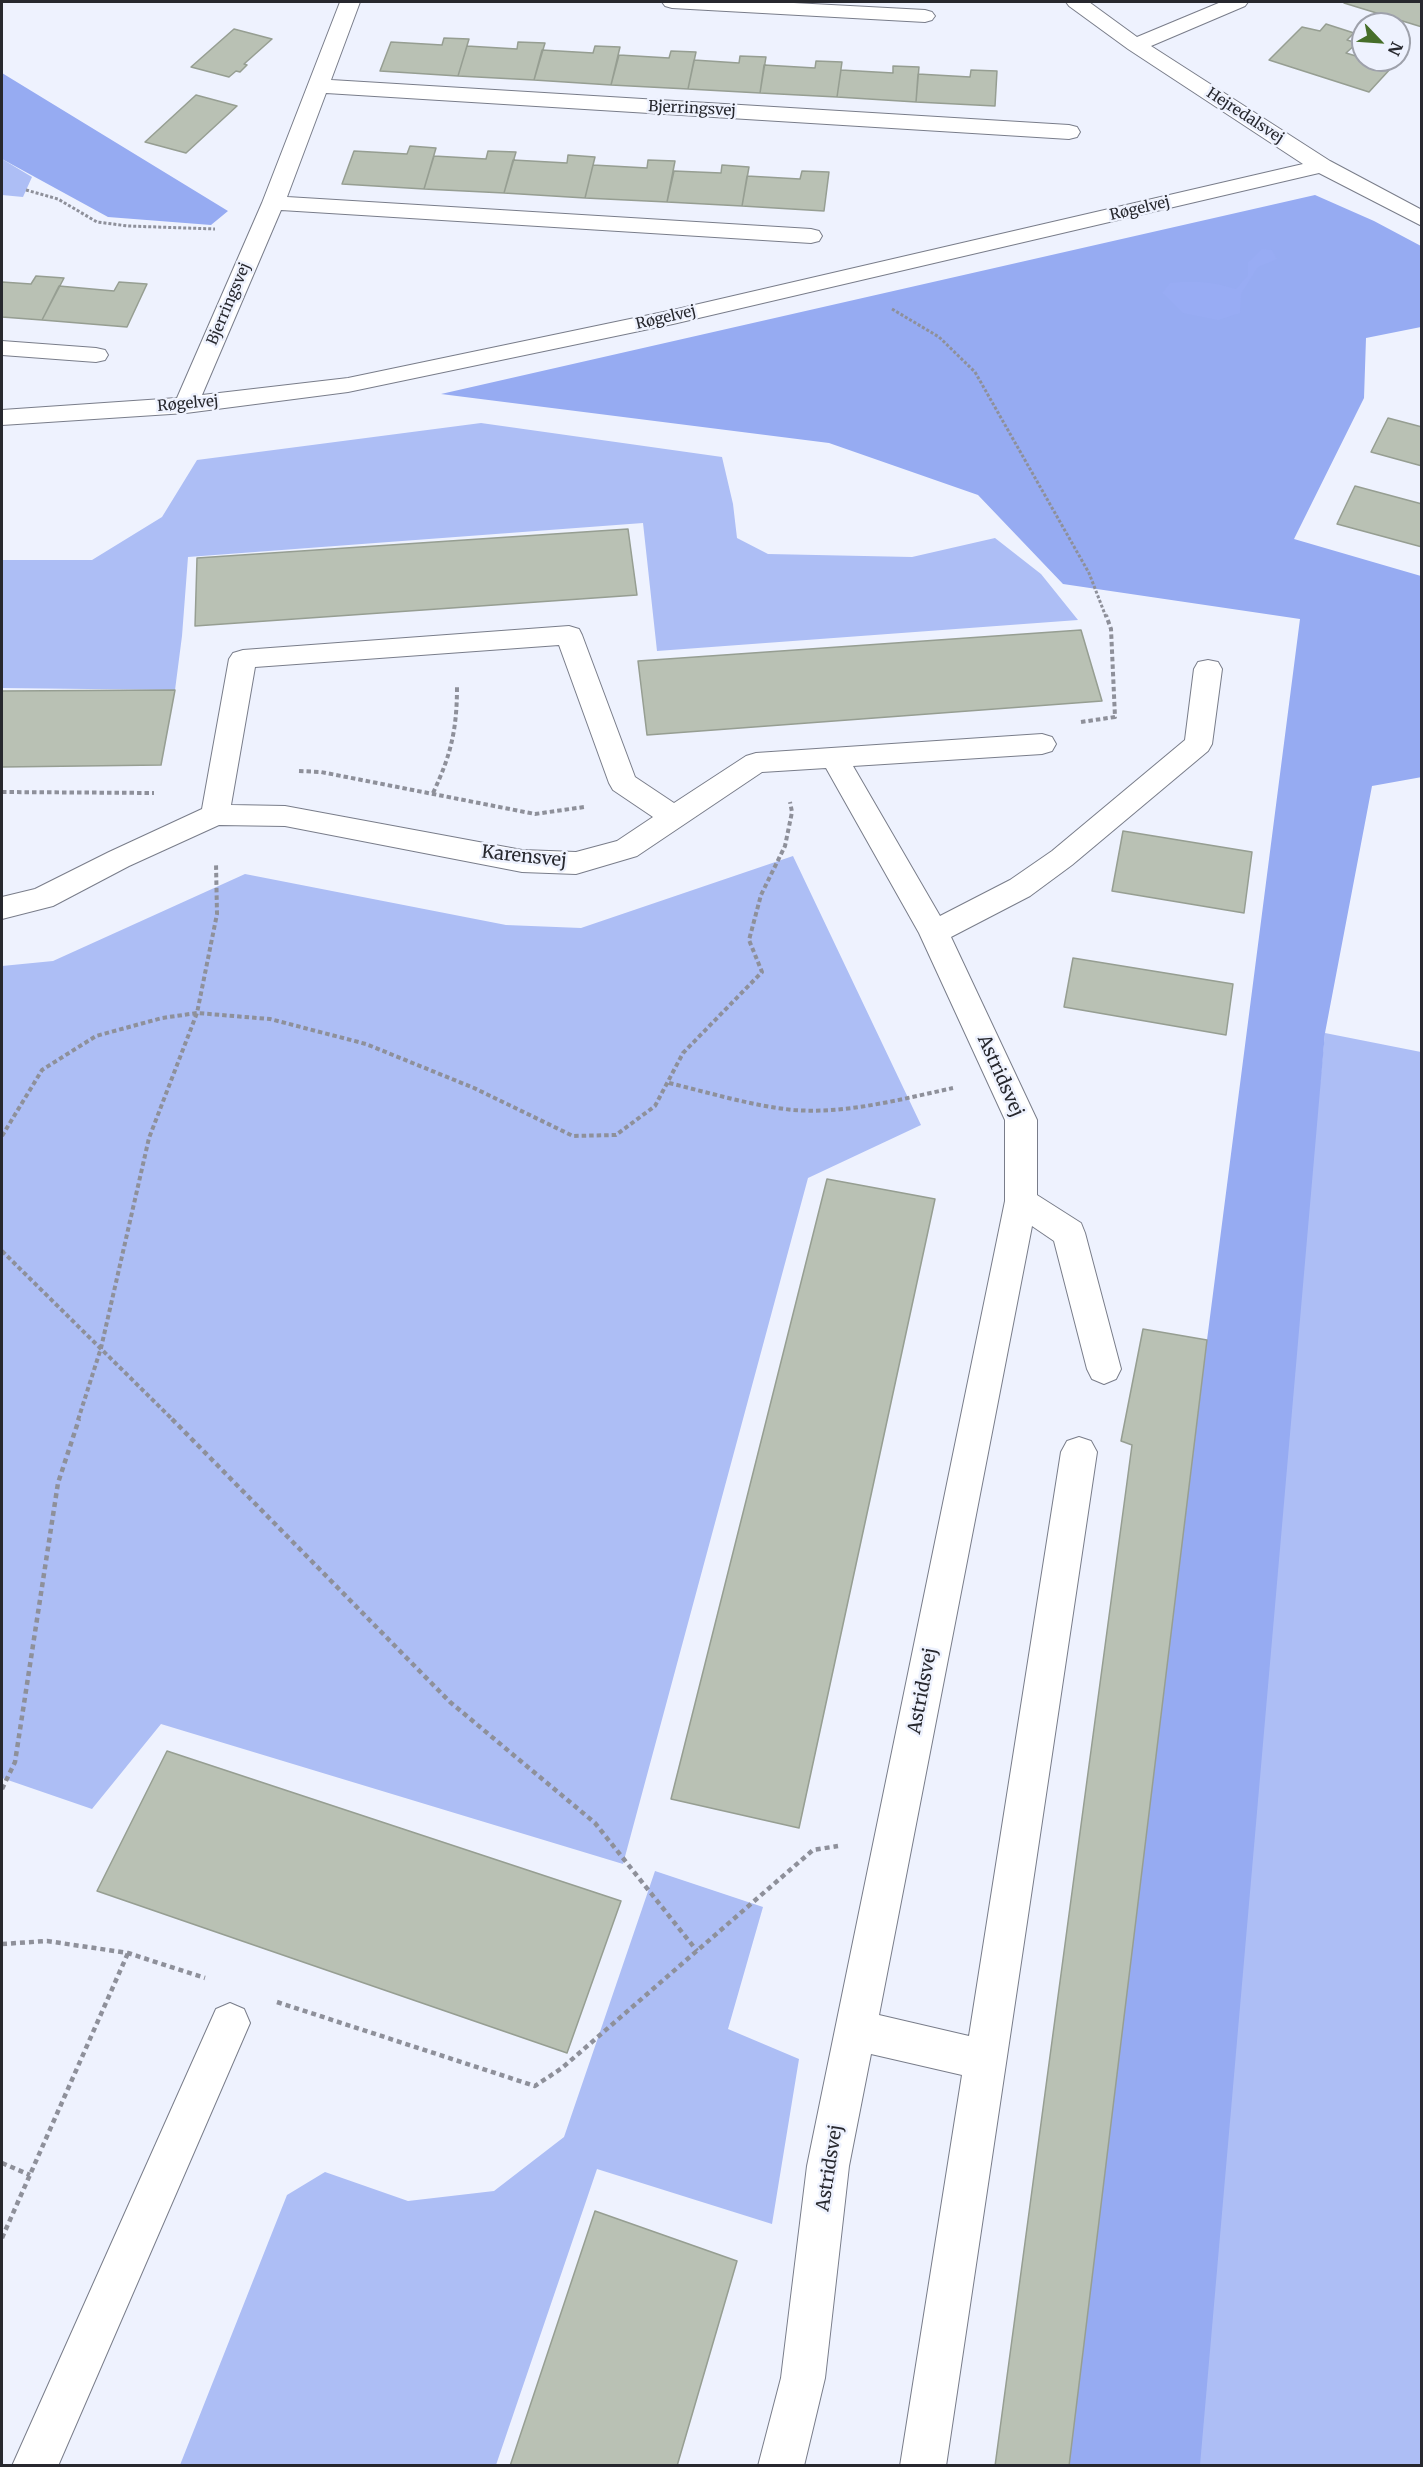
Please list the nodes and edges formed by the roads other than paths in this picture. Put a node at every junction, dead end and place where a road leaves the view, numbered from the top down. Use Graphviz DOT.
graph roads {
  1 [pos="350,2"];
  2 [pos="672,2"];
  3 [pos="1076,2"];
  4 [pos="1238,2"];
  5 [pos="925,15"];
  6 [pos="1135,45"];
  7 [pos="316,86"];
  8 [pos="1069,132"];
  9 [pos="1322,166"];
  10 [pos="273,203"];
  11 [pos="1422,219"];
  12 [pos="811,236"];
  13 [pos="2,348"];
  14 [pos="96,355"];
  15 [pos="186,405"];
  16 [pos="2,418"];
  17 [pos="1208,669"];
  18 [pos="1042,744"];
  19 [pos="834,758"];
  20 [pos="219,793"];
  21 [pos="674,817"];
  22 [pos="2,908"];
  23 [pos="934,932"];
  24 [pos="1021,1201"];
  25 [pos="1104,1369"];
  26 [pos="1079,1452"];
  27 [pos="230,2023"];
  28 [pos="856,2030"];
  29 [pos="985,2060"];
  30 [pos="35,2466"];
  31 [pos="781,2466"];
  32 [pos="923,2466"];
  1 -- 7 [label="street, Bjerringsvej"];
  2 -- 5 [label="street"];
  3 -- 6 [label="street, Hejredalsvej"];
  4 -- 6 [label="street"];
  6 -- 9 [label="street, Hejredalsvej"];
  7 -- 8 [label="street, Bjerringsvej"];
  7 -- 10 [label="street, Bjerringsvej"];
  9 -- 11 [label="street, Hejredalsvej"];
  9 -- 15 [label="street, Røgelvej"];
  10 -- 12 [label="street"];
  10 -- 15 [label="street, Bjerringsvej"];
  13 -- 14 [label="street"];
  15 -- 16 [label="street, Røgelvej"];
  17 -- 23 [label="street"];
  18 -- 19 [label="street, Karensvej"];
  19 -- 21 [label="street, Karensvej"];
  19 -- 23 [label="street, Astridsvej"];
  20 -- 21 [label="street, Karensvej"];
  20 -- 21 [label="street"];
  20 -- 22 [label="street, Karensvej"];
  23 -- 24 [label="street, Astridsvej"];
  24 -- 25 [label="street"];
  24 -- 28 [label="street, Astridsvej"];
  26 -- 29 [label="street"];
  27 -- 30 [label="street"];
  28 -- 29 [label="street"];
  28 -- 31 [label="street, Astridsvej"];
  29 -- 32 [label="street"];
}
